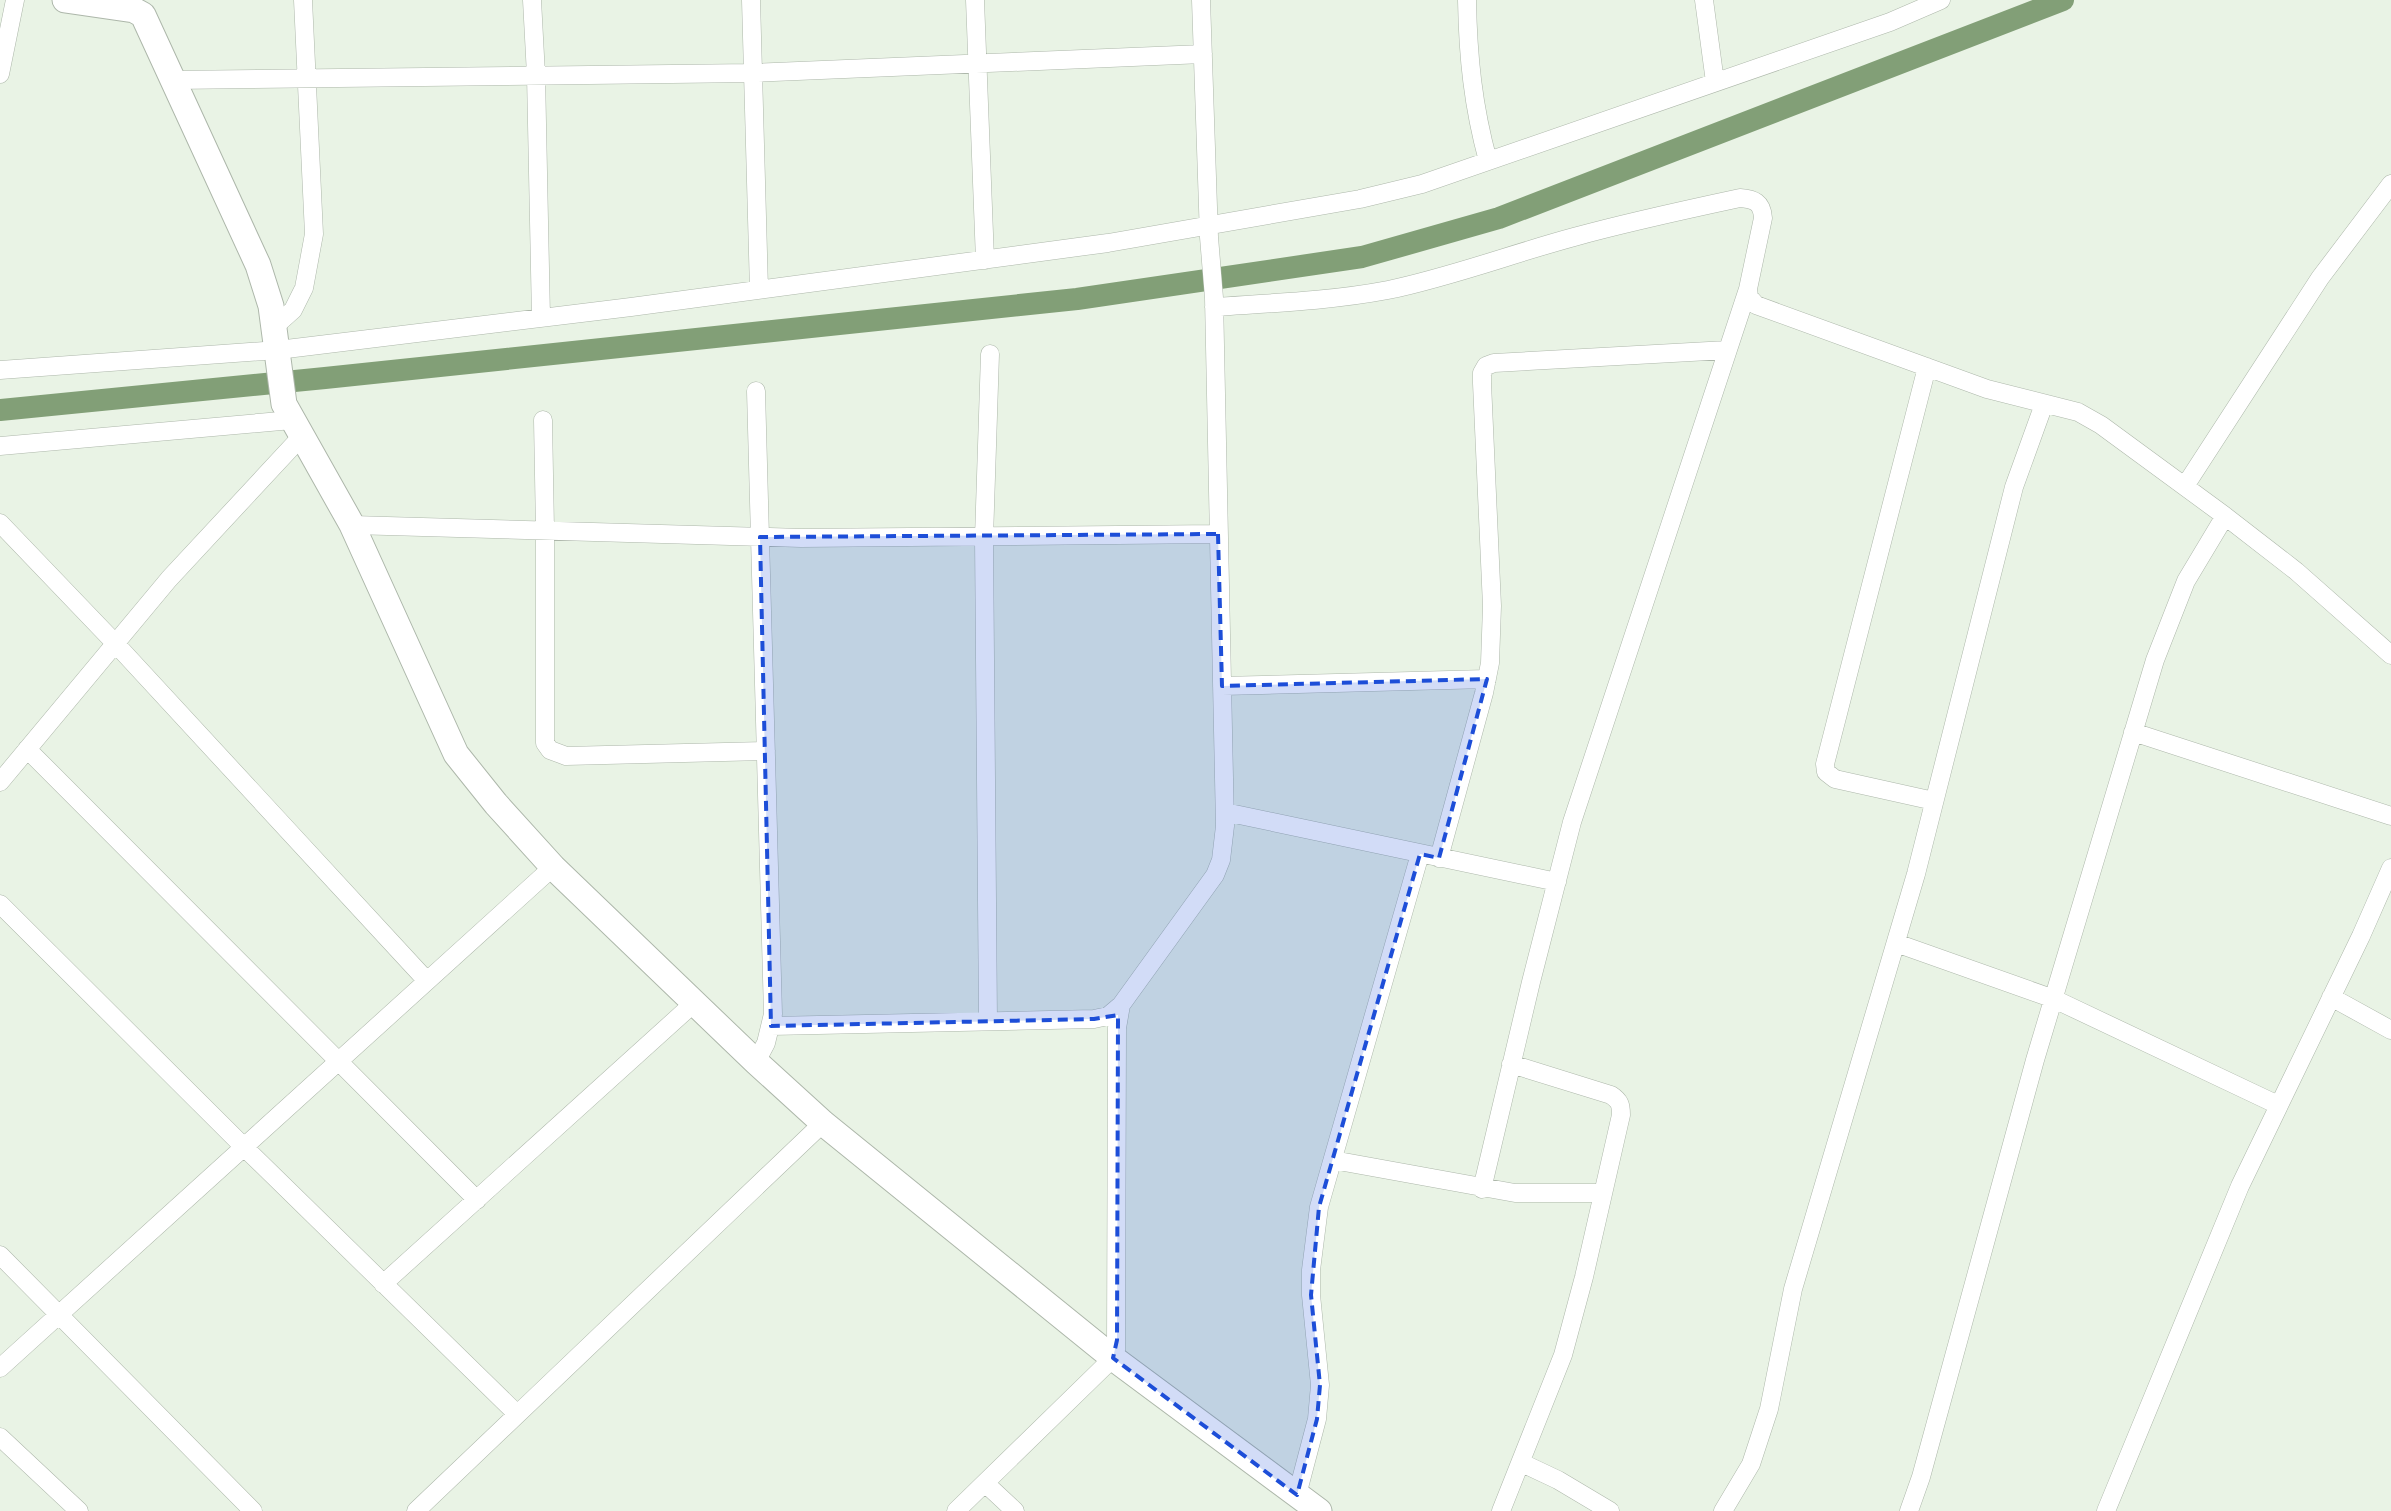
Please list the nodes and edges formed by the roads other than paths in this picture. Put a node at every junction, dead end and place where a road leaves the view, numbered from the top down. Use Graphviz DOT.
graph roads {
  1 [pos="15,0"];
  2 [pos="65,0"];
  3 [pos="303,0"];
  4 [pos="532,0"];
  5 [pos="750,0"];
  6 [pos="976,0"];
  7 [pos="1201,0"];
  8 [pos="1467,0"];
  9 [pos="1704,0"];
  10 [pos="1941,0"];
  11 [pos="140,7"];
  12 [pos="1203,54"];
  13 [pos="978,63"];
  14 [pos="752,73"];
  15 [pos="0,74"];
  16 [pos="536,75"];
  17 [pos="307,78"];
  18 [pos="172,80"];
  19 [pos="1714,82"];
  20 [pos="1488,161"];
  21 [pos="2391,184"];
  22 [pos="1209,231"];
  23 [pos="985,260"];
  24 [pos="1748,289"];
  25 [pos="759,290"];
  26 [pos="1214,302"];
  27 [pos="541,318"];
  28 [pos="278,348"];
  29 [pos="1727,350"];
  30 [pos="990,354"];
  31 [pos="1927,367"];
  32 [pos="0,370"];
  33 [pos="756,392"];
  34 [pos="2044,404"];
  35 [pos="292,420"];
  36 [pos="543,420"];
  37 [pos="0,446"];
  38 [pos="2185,486"];
  39 [pos="2225,516"];
  40 [pos="0,523"];
  41 [pos="352,525"];
  42 [pos="545,530"];
  43 [pos="1218,534"];
  44 [pos="760,537"];
  45 [pos="984,538"];
  46 [pos="114,642"];
  47 [pos="2391,655"];
  48 [pos="1487,679"];
  49 [pos="1222,686"];
  50 [pos="2133,732"];
  51 [pos="27,749"];
  52 [pos="766,751"];
  53 [pos="0,782"];
  54 [pos="1934,801"];
  55 [pos="1225,812"];
  56 [pos="2391,816"];
  57 [pos="1420,854"];
  58 [pos="1439,858"];
  59 [pos="553,867"];
  60 [pos="2391,868"];
  61 [pos="1557,882"];
  62 [pos="0,904"];
  63 [pos="1896,943"];
  64 [pos="427,981"];
  65 [pos="2331,997"];
  66 [pos="2054,999"];
  67 [pos="694,1003"];
  68 [pos="1121,1006"];
  69 [pos="988,1021"];
  70 [pos="771,1026"];
  71 [pos="2391,1030"];
  72 [pos="338,1062"];
  73 [pos="756,1062"];
  74 [pos="1511,1064"];
  75 [pos="2278,1105"];
  76 [pos="824,1123"];
  77 [pos="244,1147"];
  78 [pos="1333,1160"];
  79 [pos="1482,1189"];
  80 [pos="1603,1193"];
  81 [pos="477,1200"];
  82 [pos="0,1255"];
  83 [pos="383,1284"];
  84 [pos="59,1314"];
  85 [pos="1113,1358"];
  86 [pos="0,1368"];
  87 [pos="517,1414"];
  88 [pos="0,1437"];
  89 [pos="1522,1463"];
  90 [pos="985,1483"];
  91 [pos="1297,1495"];
  92 [pos="79,1511"];
  93 [pos="253,1511"];
  94 [pos="416,1511"];
  95 [pos="956,1511"];
  96 [pos="1015,1511"];
  97 [pos="1319,1511"];
  98 [pos="1501,1511"];
  99 [pos="1610,1511"];
  100 [pos="1724,1511"];
  101 [pos="1909,1511"];
  102 [pos="2106,1511"];
  1 -- 15 [label="street"];
  2 -- 11 [label="street"];
  3 -- 17 [label="street"];
  4 -- 16 [label="street"];
  5 -- 14 [label="street"];
  6 -- 13 [label="street"];
  7 -- 12 [label="street"];
  8 -- 20 [label="street"];
  9 -- 19 [label="street"];
  10 -- 19 [label="street"];
  11 -- 18 [label="street"];
  12 -- 13 [label="street"];
  12 -- 22 [label="street"];
  13 -- 14 [label="street"];
  13 -- 23 [label="street"];
  14 -- 16 [label="street"];
  14 -- 25 [label="street"];
  16 -- 17 [label="street"];
  16 -- 27 [label="street"];
  17 -- 18 [label="street"];
  17 -- 28 [label="street"];
  18 -- 28 [label="street"];
  19 -- 20 [label="street"];
  20 -- 22 [label="street"];
  21 -- 38 [label="street"];
  22 -- 23 [label="street"];
  22 -- 26 [label="street"];
  23 -- 25 [label="street"];
  24 -- 26 [label="street"];
  24 -- 29 [label="street"];
  24 -- 31 [label="street"];
  25 -- 27 [label="street"];
  26 -- 43 [label="street"];
  27 -- 28 [label="street"];
  28 -- 32 [label="street"];
  28 -- 35 [label="street"];
  29 -- 48 [label="street"];
  29 -- 61 [label="street"];
  30 -- 45 [label="street"];
  31 -- 34 [label="street"];
  31 -- 54 [label="street"];
  33 -- 44 [label="street"];
  34 -- 38 [label="street"];
  34 -- 54 [label="street"];
  35 -- 37 [label="street"];
  35 -- 41 [label="street"];
  35 -- 46 [label="street"];
  36 -- 42 [label="street"];
  38 -- 39 [label="street"];
  39 -- 47 [label="street"];
  39 -- 50 [label="street"];
  40 -- 46 [label="street"];
  41 -- 42 [label="street"];
  41 -- 59 [label="street"];
  42 -- 44 [label="street"];
  42 -- 52 [label="street"];
  43 -- 45 [label="street"];
  43 -- 49 [label="street"];
  44 -- 45 [label="street"];
  44 -- 52 [label="street"];
  45 -- 69 [label="street"];
  46 -- 51 [label="street"];
  46 -- 64 [label="street"];
  48 -- 49 [label="street"];
  48 -- 58 [label="street"];
  49 -- 55 [label="street"];
  50 -- 56 [label="street"];
  50 -- 66 [label="street"];
  51 -- 53 [label="street"];
  51 -- 72 [label="street"];
  52 -- 70 [label="street"];
  54 -- 63 [label="street"];
  55 -- 57 [label="street"];
  55 -- 68 [label="street"];
  57 -- 58 [label="street"];
  57 -- 78 [label="street"];
  58 -- 61 [label="street"];
  59 -- 64 [label="street"];
  59 -- 67 [label="street"];
  60 -- 65 [label="street"];
  61 -- 74 [label="street"];
  62 -- 77 [label="street"];
  63 -- 66 [label="street"];
  63 -- 100 [label="street"];
  64 -- 72 [label="street"];
  65 -- 71 [label="street"];
  65 -- 75 [label="street"];
  66 -- 75 [label="street"];
  66 -- 101 [label="street"];
  67 -- 73 [label="street"];
  67 -- 81 [label="street"];
  68 -- 69 [label="street"];
  68 -- 85 [label="street"];
  69 -- 70 [label="street"];
  70 -- 73 [label="street"];
  72 -- 77 [label="street"];
  72 -- 81 [label="street"];
  73 -- 76 [label="street"];
  74 -- 79 [label="street"];
  74 -- 80 [label="street"];
  75 -- 102 [label="street"];
  76 -- 85 [label="street"];
  76 -- 87 [label="street"];
  77 -- 83 [label="street"];
  77 -- 84 [label="street"];
  78 -- 79 [label="street"];
  78 -- 91 [label="street"];
  79 -- 80 [label="street"];
  80 -- 89 [label="street"];
  81 -- 83 [label="street"];
  82 -- 84 [label="street"];
  83 -- 87 [label="street"];
  84 -- 86 [label="street"];
  84 -- 93 [label="street"];
  85 -- 90 [label="street"];
  85 -- 91 [label="street"];
  87 -- 94 [label="street"];
  88 -- 92 [label="street"];
  89 -- 98 [label="street"];
  89 -- 99 [label="street"];
  90 -- 95 [label="street"];
  90 -- 96 [label="street"];
  91 -- 97 [label="street"];
}
